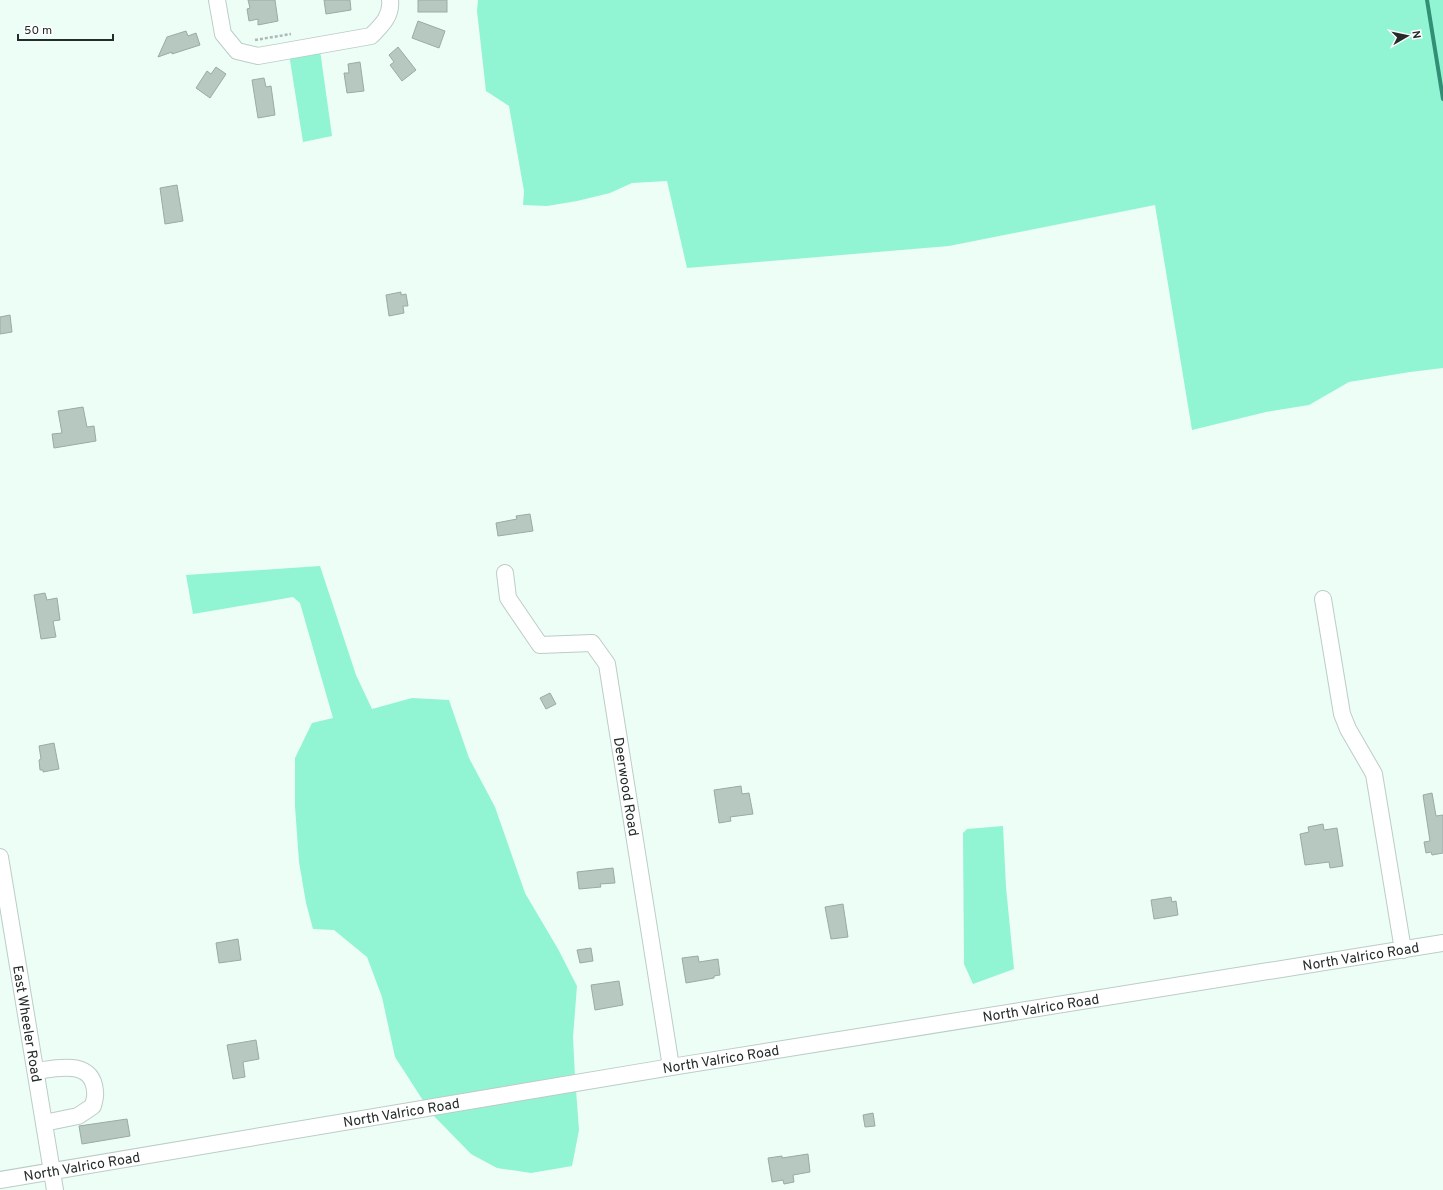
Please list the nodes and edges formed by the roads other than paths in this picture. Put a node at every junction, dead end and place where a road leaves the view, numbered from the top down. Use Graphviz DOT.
graph roads {
  1 [pos="217,0"];
  2 [pos="390,0"];
  3 [pos="505,573"];
  4 [pos="1323,599"];
  5 [pos="0,857"];
  6 [pos="1443,944"];
  7 [pos="1403,950"];
  8 [pos="671,1067"];
  9 [pos="36,1071"];
  10 [pos="44,1123"];
  11 [pos="52,1171"];
  12 [pos="0,1180"];
  13 [pos="55,1190"];
  1 -- 2 [label="street"];
  3 -- 8 [label="street, Deerwood Road"];
  4 -- 7 [label="street"];
  5 -- 9 [label="street, East Wheeler Road"];
  6 -- 7 [label="street, North Valrico Road"];
  7 -- 8 [label="street, North Valrico Road"];
  8 -- 11 [label="street, North Valrico Road"];
  9 -- 10 [label="street, East Wheeler Road"];
  9 -- 10 [label="street"];
  10 -- 11 [label="street, East Wheeler Road"];
  11 -- 12 [label="street, North Valrico Road"];
  11 -- 13 [label="street, East Wheeler Road"];
}
